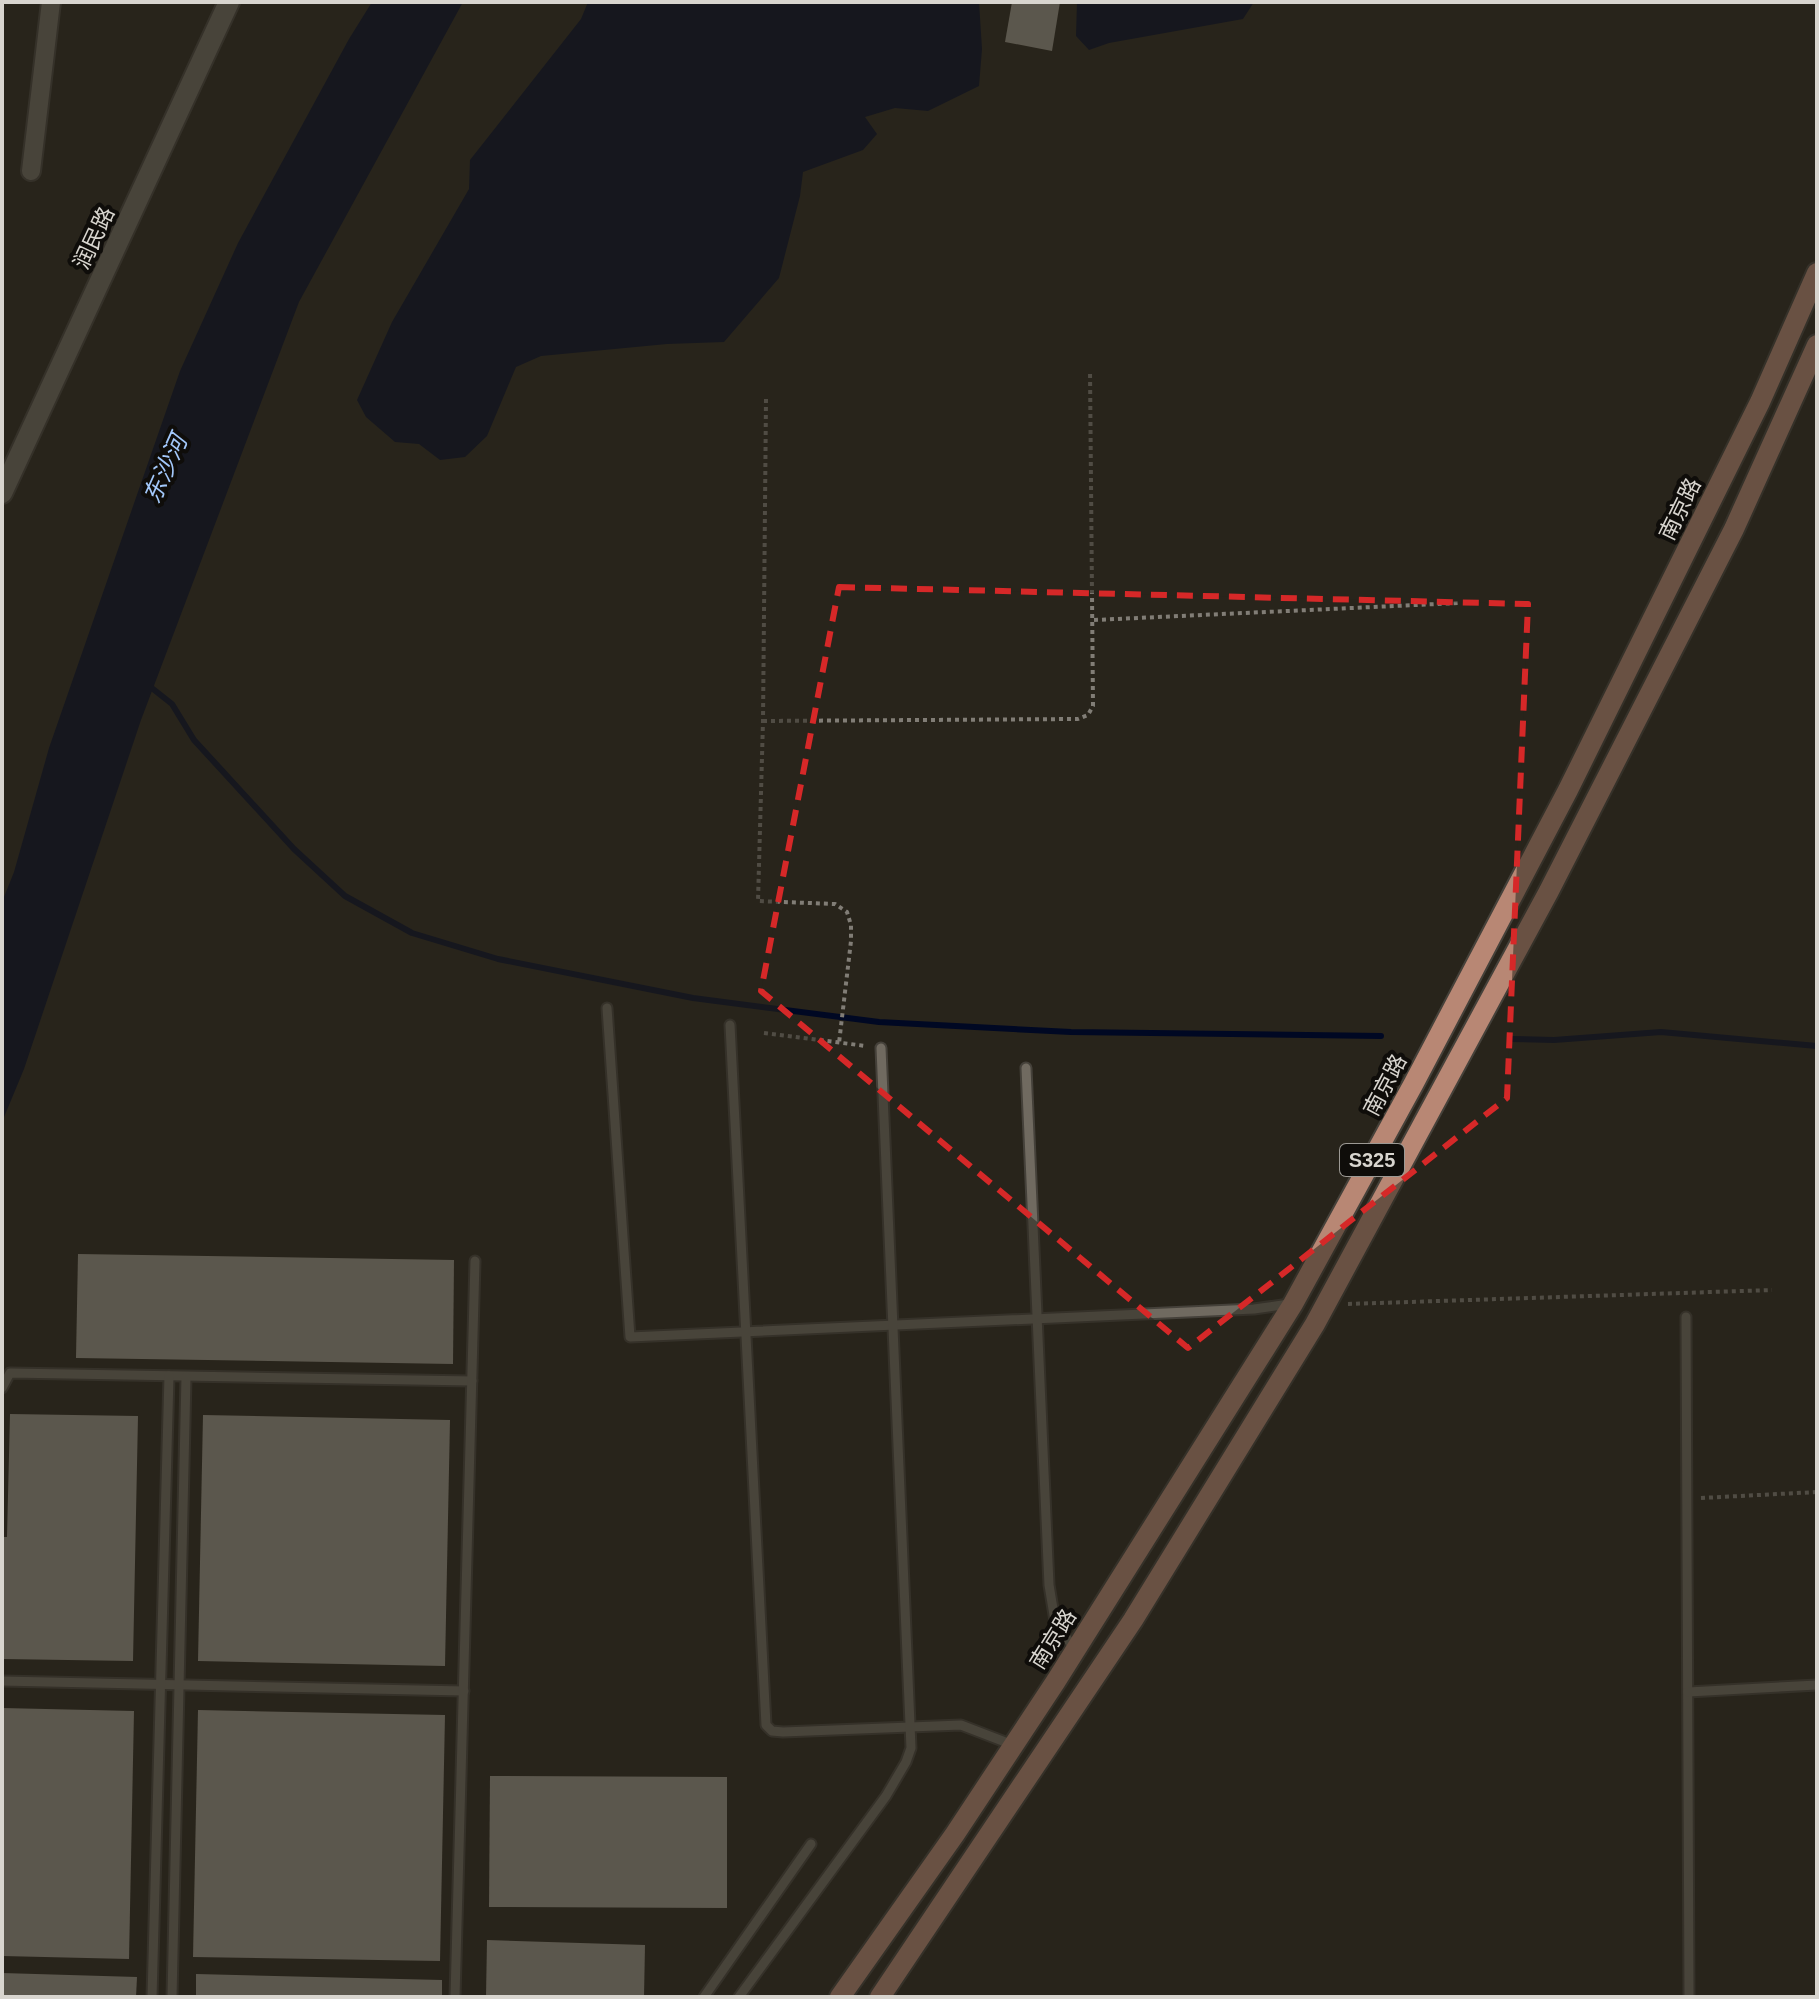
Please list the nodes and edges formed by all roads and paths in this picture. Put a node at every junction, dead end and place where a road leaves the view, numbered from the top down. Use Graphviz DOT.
graph roads {
  1 [pos="51,2"];
  2 [pos="229,2"];
  3 [pos="31,171"];
  4 [pos="1817,273"];
  5 [pos="1817,345"];
  6 [pos="1090,371"];
  7 [pos="766,399"];
  8 [pos="2,492"];
  9 [pos="1459,603"];
  10 [pos="1094,620"];
  11 [pos="763,721"];
  12 [pos="607,1008"];
  13 [pos="730,1025"];
  14 [pos="764,1033"];
  15 [pos="839,1043"];
  16 [pos="881,1048"];
  17 [pos="1026,1068"];
  18 [pos="475,1261"];
  19 [pos="1772,1290"];
  20 [pos="1293,1304"];
  21 [pos="1326,1305"];
  22 [pos="1686,1317"];
  23 [pos="1037,1319"];
  24 [pos="892,1325"];
  25 [pos="745,1332"];
  26 [pos="169,1376"];
  27 [pos="186,1377"];
  28 [pos="472,1381"];
  29 [pos="2,1388"];
  30 [pos="1817,1492"];
  31 [pos="1687,1499"];
  32 [pos="1075,1650"];
  33 [pos="2,1681"];
  34 [pos="160,1685"];
  35 [pos="179,1685"];
  36 [pos="1817,1685"];
  37 [pos="464,1691"];
  38 [pos="1688,1692"];
  39 [pos="909,1728"];
  40 [pos="1013,1745"];
  41 [pos="811,1844"];
  42 [pos="152,1997"];
  43 [pos="172,1997"];
  44 [pos="455,1997"];
  45 [pos="704,1997"];
  46 [pos="739,1997"];
  47 [pos="840,1997"];
  48 [pos="880,1997"];
  49 [pos="1689,1997"];
  1 -- 3 [label="street"];
  2 -- 8 [label="street, 润民路"];
  4 -- 20 [label="main road, 南京路 / S325"];
  5 -- 21 [label="main road, S325"];
  6 -- 10 [label="path"];
  7 -- 11 [label="path"];
  9 -- 10 [label="path"];
  10 -- 11 [label="path"];
  11 -- 15 [label="path"];
  12 -- 25 [label="lane"];
  13 -- 25 [label="lane"];
  14 -- 15 [label="path"];
  15 -- 16 [label="path"];
  16 -- 24 [label="lane"];
  17 -- 23 [label="lane"];
  18 -- 28 [label="lane"];
  19 -- 21 [label="path"];
  20 -- 23 [label="lane"];
  20 -- 32 [label="main road, 南京路 / S325"];
  21 -- 48 [label="main road, S325"];
  22 -- 31 [label="lane"];
  23 -- 24 [label="lane"];
  23 -- 32 [label="lane"];
  24 -- 25 [label="lane"];
  24 -- 39 [label="lane"];
  25 -- 39 [label="lane"];
  26 -- 27 [label="lane"];
  26 -- 29 [label="lane"];
  26 -- 34 [label="lane"];
  27 -- 28 [label="lane"];
  27 -- 35 [label="lane"];
  28 -- 37 [label="lane"];
  30 -- 31 [label="path"];
  31 -- 38 [label="lane"];
  32 -- 40 [label="main road, 南京路 / S325"];
  33 -- 34 [label="lane"];
  34 -- 35 [label="lane"];
  34 -- 42 [label="lane"];
  35 -- 37 [label="lane"];
  35 -- 43 [label="lane"];
  36 -- 38 [label="lane"];
  37 -- 44 [label="lane"];
  38 -- 49 [label="lane"];
  39 -- 40 [label="lane"];
  39 -- 46 [label="lane"];
  40 -- 47 [label="main road, 南京路 / S325"];
  41 -- 45 [label="lane"];
}
